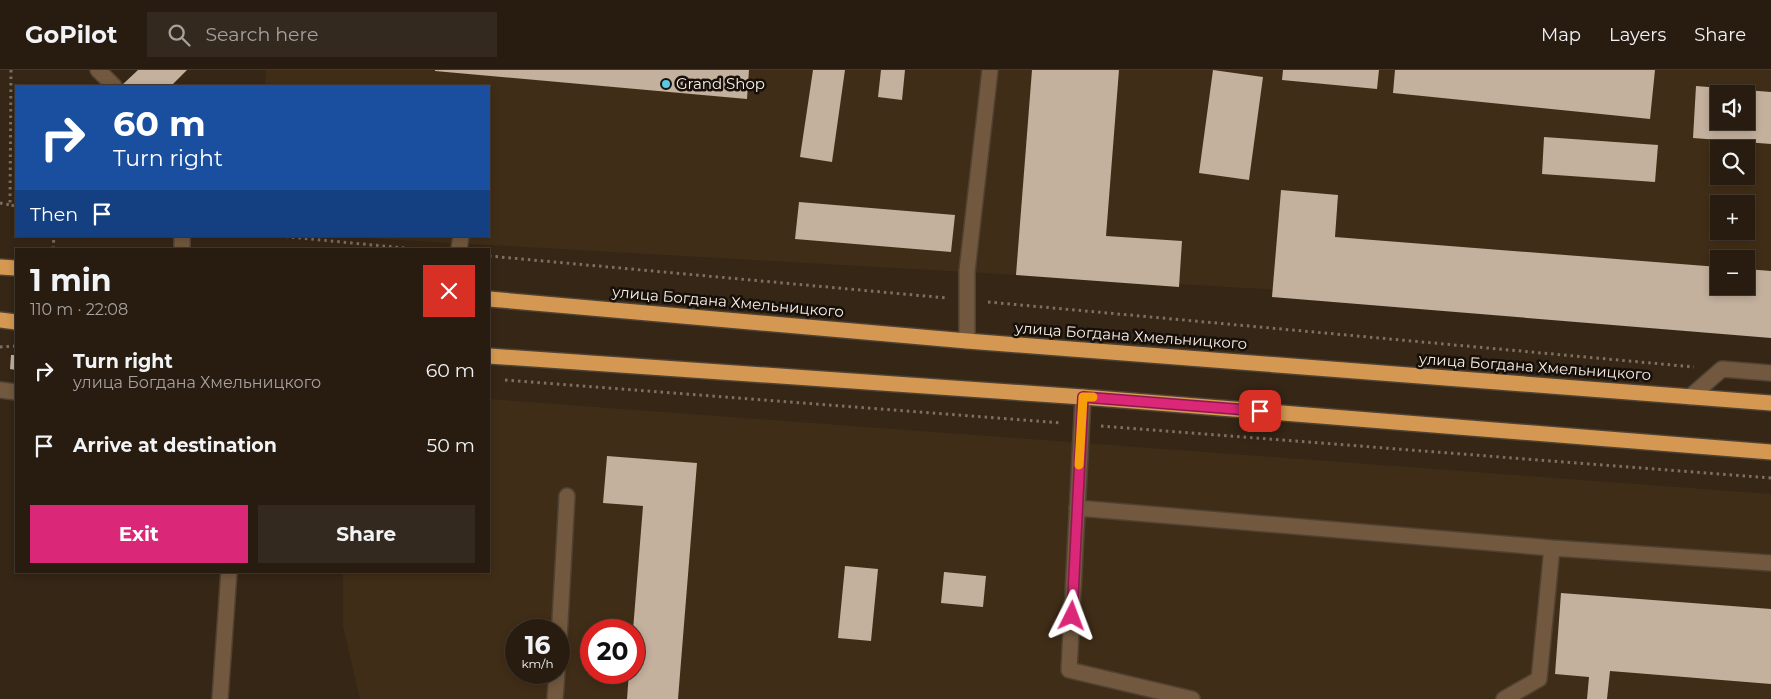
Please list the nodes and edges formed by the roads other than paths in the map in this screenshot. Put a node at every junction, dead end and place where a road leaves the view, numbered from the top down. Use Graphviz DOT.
graph roads {
  1 [pos="98,70"];
  2 [pos="990,70"];
  3 [pos="113,85"];
  4 [pos="0,267"];
  5 [pos="15,268"];
  6 [pos="490,299"];
  7 [pos="0,320"];
  8 [pos="15,322"];
  9 [pos="967,341"];
  10 [pos="490,356"];
  11 [pos="1771,373"];
  12 [pos="0,390"];
  13 [pos="15,392"];
  14 [pos="1083,397"];
  15 [pos="1690,397"];
  16 [pos="1771,403"];
  17 [pos="1771,452"];
  18 [pos="567,496"];
  19 [pos="1077,508"];
  20 [pos="1552,548"];
  21 [pos="1771,563"];
  22 [pos="229,573"];
  23 [pos="560,619"];
  24 [pos="556,684"];
  25 [pos="220,699"];
  26 [pos="555,699"];
  27 [pos="1192,699"];
  28 [pos="1504,699"];
  1 -- 3 [label="street"];
  2 -- 9 [label="street"];
  4 -- 5 [label="highway"];
  6 -- 9 [label="highway, улица Богдана Хмельницкого"];
  7 -- 8 [label="highway"];
  9 -- 15 [label="highway, улица Богдана Хмельницкого"];
  10 -- 14 [label="highway"];
  11 -- 15 [label="street"];
  12 -- 13 [label="street"];
  14 -- 17 [label="highway"];
  14 -- 19 [label="street"];
  15 -- 16 [label="highway, улица Богдана Хмельницкого"];
  18 -- 23 [label="street"];
  19 -- 20 [label="street"];
  19 -- 27 [label="street"];
  20 -- 21 [label="street"];
  20 -- 28 [label="street"];
  22 -- 25 [label="street"];
  24 -- 26 [label="street"];
}
